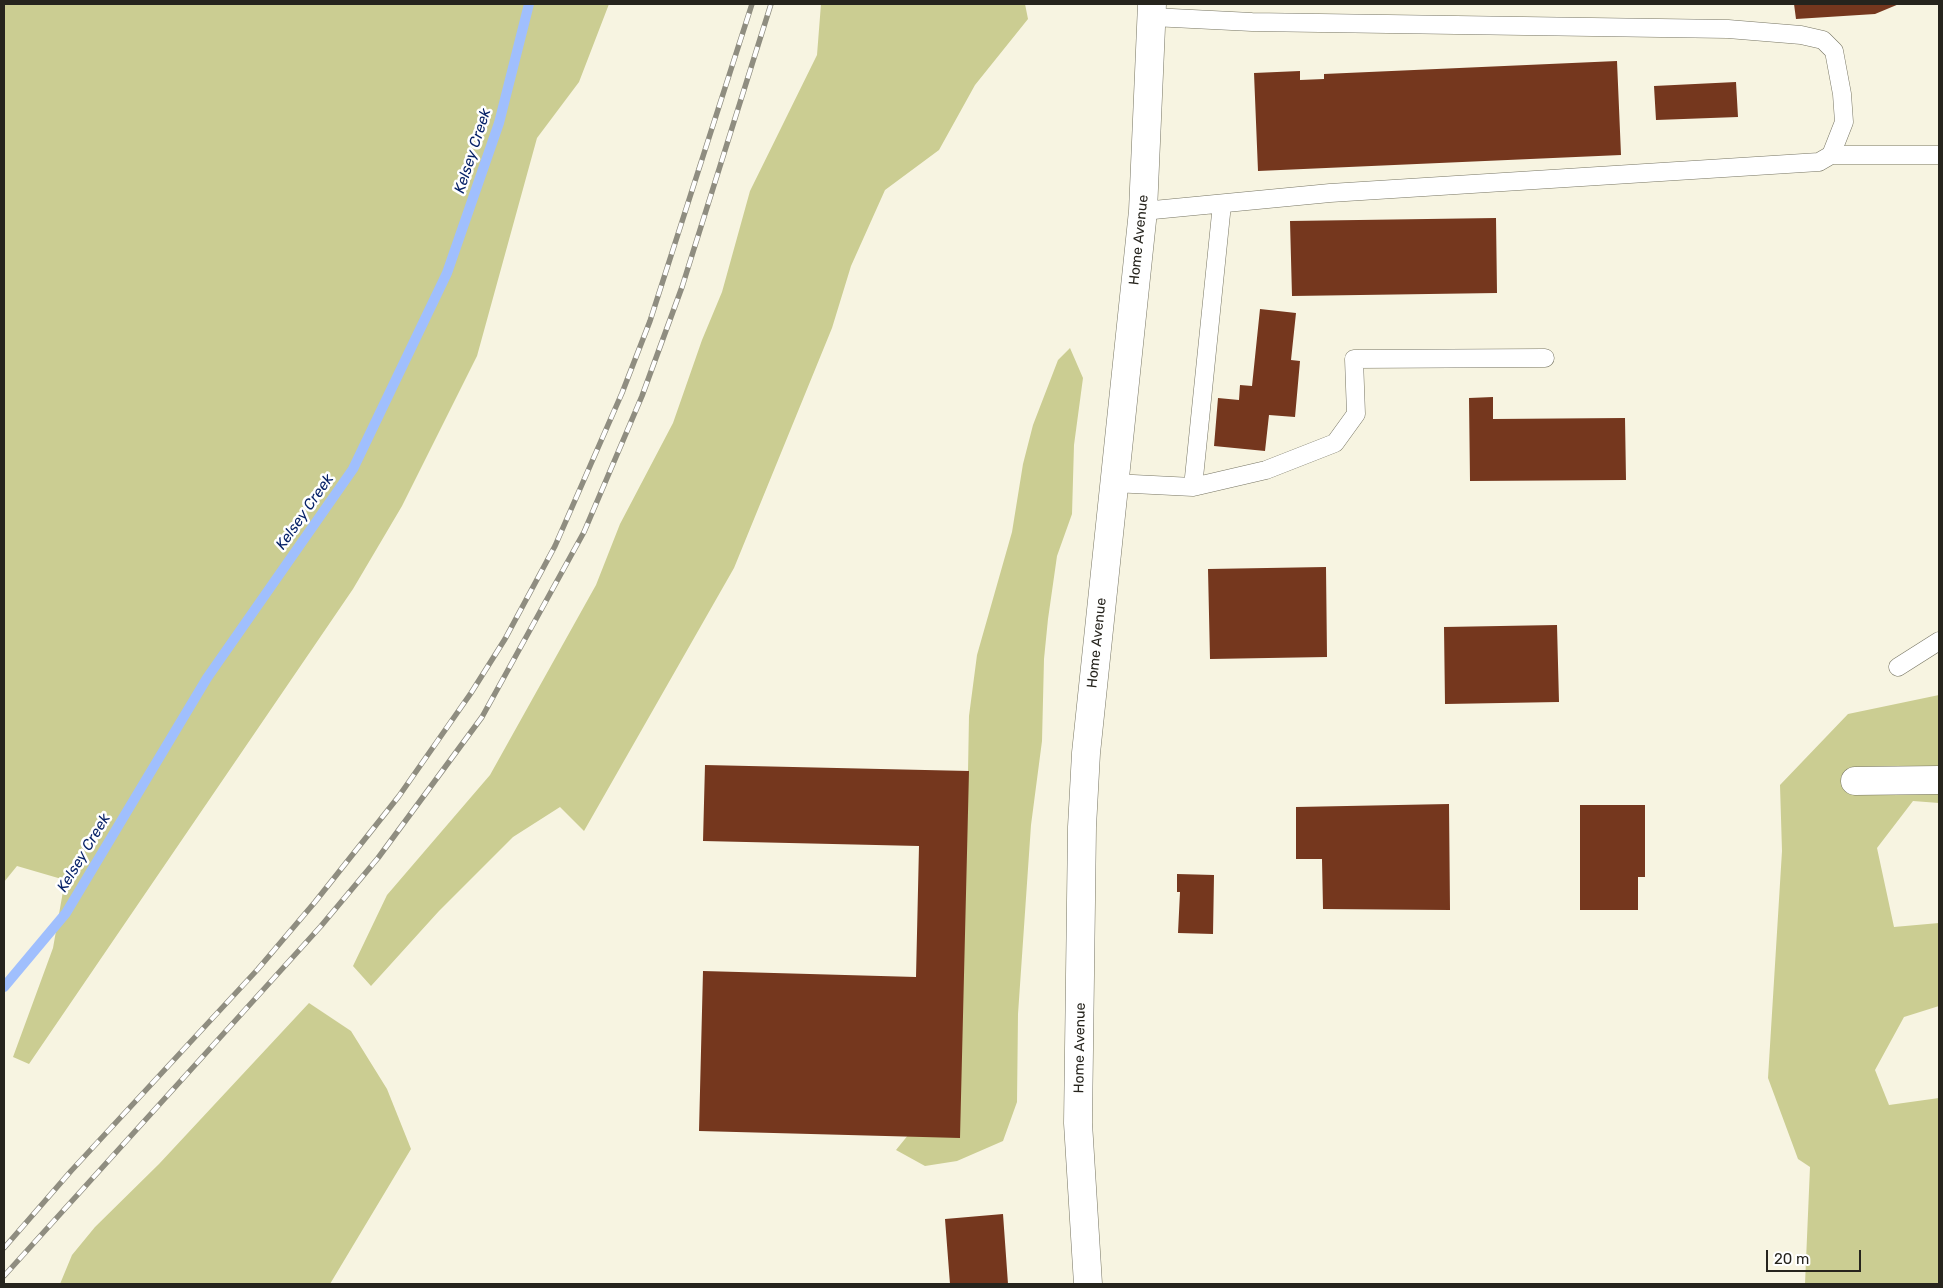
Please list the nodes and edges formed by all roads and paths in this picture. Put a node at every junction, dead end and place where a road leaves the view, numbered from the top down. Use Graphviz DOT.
graph roads {
  1 [pos="1152,10"];
  2 [pos="1939,154"];
  3 [pos="1831,155"];
  4 [pos="1222,204"];
  5 [pos="1143,211"];
  6 [pos="1545,358"];
  7 [pos="1113,483"];
  8 [pos="1193,487"];
  9 [pos="1939,641"];
  10 [pos="1898,667"];
  11 [pos="1939,780"];
  12 [pos="1855,781"];
  13 [pos="1088,1284"];
  1 -- 3 [label="lane"];
  1 -- 5 [label="street, Home Avenue"];
  2 -- 3 [label="lane"];
  3 -- 4 [label="lane"];
  4 -- 5 [label="lane"];
  4 -- 8 [label="lane"];
  5 -- 7 [label="street, Home Avenue"];
  6 -- 8 [label="lane"];
  7 -- 8 [label="lane"];
  7 -- 13 [label="street, Home Avenue"];
  9 -- 10 [label="lane"];
  11 -- 12 [label="street"];
}
